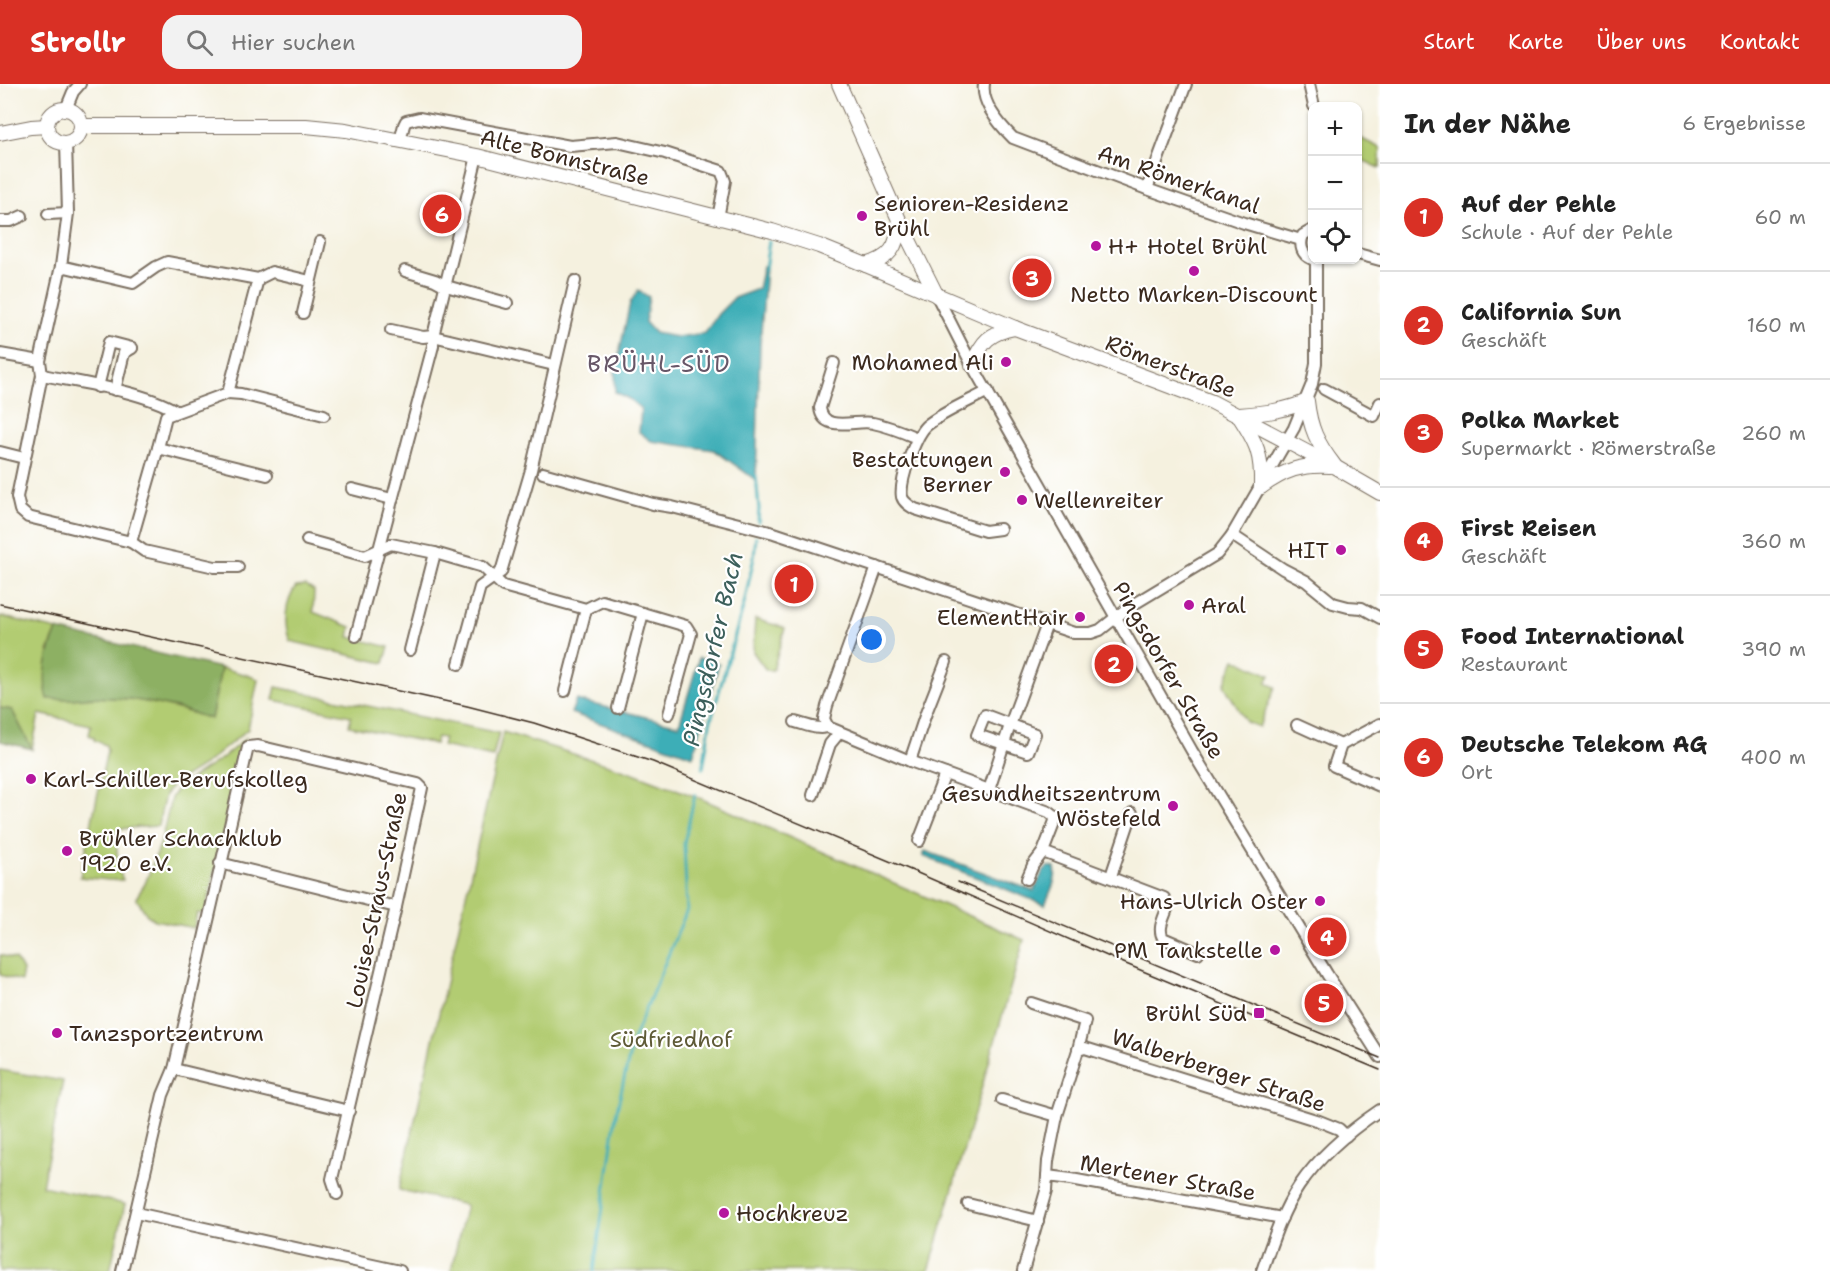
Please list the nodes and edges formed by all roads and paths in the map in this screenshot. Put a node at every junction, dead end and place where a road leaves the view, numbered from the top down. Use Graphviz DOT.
graph roads {
  1 [pos="840,84"];
  2 [pos="984,84"];
  3 [pos="1186,84"];
  4 [pos="1309,84"];
  5 [pos="78,85"];
  6 [pos="1313,102"];
  7 [pos="66,109"];
  8 [pos="47,126"];
  9 [pos="81,126"];
  10 [pos="0,133"];
  11 [pos="400,141"];
  12 [pos="66,142"];
  13 [pos="477,156"];
  14 [pos="1147,189"];
  15 [pos="68,213"];
  16 [pos="48,214"];
  17 [pos="22,216"];
  18 [pos="718,218"];
  19 [pos="0,221"];
  20 [pos="900,222"];
  21 [pos="1308,232"];
  22 [pos="1301,240"];
  23 [pos="320,242"];
  24 [pos="1362,255"];
  25 [pos="1308,256"];
  26 [pos="1380,260"];
  27 [pos="1314,264"];
  28 [pos="866,265"];
  29 [pos="61,266"];
  30 [pos="405,271"];
  31 [pos="258,279"];
  32 [pos="310,281"];
  33 [pos="575,281"];
  34 [pos="446,286"];
  35 [pos="937,296"];
  36 [pos="507,303"];
  37 [pos="303,313"];
  38 [pos="1015,328"];
  39 [pos="391,330"];
  40 [pos="433,336"];
  41 [pos="0,354"];
  42 [pos="40,361"];
  43 [pos="834,363"];
  44 [pos="554,365"];
  45 [pos="972,365"];
  46 [pos="42,375"];
  47 [pos="98,387"];
  48 [pos="1324,388"];
  49 [pos="116,390"];
  50 [pos="988,391"];
  51 [pos="228,393"];
  52 [pos="1307,401"];
  53 [pos="1380,403"];
  54 [pos="176,411"];
  55 [pos="324,415"];
  56 [pos="1237,415"];
  57 [pos="1377,418"];
  58 [pos="917,438"];
  59 [pos="1287,441"];
  60 [pos="158,448"];
  61 [pos="0,452"];
  62 [pos="24,458"];
  63 [pos="1335,467"];
  64 [pos="543,473"];
  65 [pos="267,475"];
  66 [pos="1261,487"];
  67 [pos="351,489"];
  68 [pos="1380,493"];
  69 [pos="392,499"];
  70 [pos="1000,529"];
  71 [pos="1232,535"];
  72 [pos="307,540"];
  73 [pos="131,542"];
  74 [pos="379,551"];
  75 [pos="435,553"];
  76 [pos="238,567"];
  77 [pos="877,567"];
  78 [pos="494,577"];
  79 [pos="586,609"];
  80 [pos="643,613"];
  81 [pos="1116,618"];
  82 [pos="1380,618"];
  83 [pos="1047,624"];
  84 [pos="356,636"];
  85 [pos="410,650"];
  86 [pos="946,662"];
  87 [pos="459,664"];
  88 [pos="565,691"];
  89 [pos="618,708"];
  90 [pos="669,714"];
  91 [pos="795,722"];
  92 [pos="1380,724"];
  93 [pos="1010,725"];
  94 [pos="1297,725"];
  95 [pos="828,728"];
  96 [pos="838,733"];
  97 [pos="1004,743"];
  98 [pos="1341,744"];
  99 [pos="910,761"];
  100 [pos="945,774"];
  101 [pos="1380,786"];
  102 [pos="989,790"];
  103 [pos="813,795"];
  104 [pos="1132,813"];
  105 [pos="919,841"];
  106 [pos="1043,852"];
  107 [pos="220,863"];
  108 [pos="1111,876"];
  109 [pos="1028,879"];
  110 [pos="396,907"];
  111 [pos="1198,953"];
  112 [pos="1031,1003"];
  113 [pos="1078,1050"];
  114 [pos="1380,1057"];
  115 [pos="174,1069"];
  116 [pos="1002,1100"];
  117 [pos="1380,1110"];
  118 [pos="349,1111"];
  119 [pos="1057,1116"];
  120 [pos="1346,1136"];
  121 [pos="1047,1176"];
  122 [pos="337,1194"];
  123 [pos="968,1204"];
  124 [pos="136,1212"];
  125 [pos="1282,1218"];
  126 [pos="1038,1221"];
  127 [pos="122,1271"];
  128 [pos="400,1271"];
  129 [pos="1023,1271"];
  130 [pos="1262,1271"];
  1 -- 20 [label="main road"];
  2 -- 14 [label="street, Am Römerkanal"];
  3 -- 14 [label="street"];
  4 -- 6 [label="street"];
  5 -- 7 [label="street"];
  7 -- 8 [label="main road"];
  7 -- 9 [label="main road"];
  8 -- 10 [label="main road"];
  8 -- 12 [label="main road"];
  9 -- 11 [label="main road, Alte Bonnstraße"];
  9 -- 12 [label="main road"];
  11 -- 13 [label="main road, Alte Bonnstraße"];
  11 -- 18 [label="street, Alte Bonnstraße"];
  12 -- 15 [label="street"];
  13 -- 18 [label="main road, Alte Bonnstraße"];
  13 -- 34 [label="street"];
  14 -- 22 [label="street, Am Römerkanal"];
  15 -- 16 [label="street"];
  15 -- 29 [label="street"];
  17 -- 19 [label="street"];
  18 -- 28 [label="main road, Alte Bonnstraße"];
  20 -- 28 [label="main road"];
  20 -- 35 [label="main road"];
  21 -- 22 [label="street"];
  22 -- 25 [label="street"];
  23 -- 32 [label="street"];
  24 -- 26 [label="street"];
  27 -- 52 [label="street"];
  28 -- 35 [label="main road, Alte Bonnstraße"];
  29 -- 31 [label="street"];
  29 -- 42 [label="street"];
  30 -- 34 [label="street"];
  31 -- 32 [label="street"];
  31 -- 51 [label="street"];
  32 -- 37 [label="street"];
  33 -- 44 [label="street"];
  34 -- 36 [label="street"];
  34 -- 40 [label="street"];
  35 -- 38 [label="main road, Römerstraße"];
  35 -- 45 [label="street, Pingsdorfer Straße"];
  38 -- 45 [label="main road"];
  38 -- 56 [label="main road, Römerstraße"];
  39 -- 40 [label="street"];
  40 -- 44 [label="street"];
  40 -- 69 [label="street"];
  41 -- 42 [label="street"];
  42 -- 46 [label="street"];
  43 -- 58 [label="street"];
  44 -- 78 [label="street"];
  45 -- 50 [label="street, Pingsdorfer Straße"];
  46 -- 47 [label="street"];
  46 -- 62 [label="street"];
  47 -- 49 [label="street"];
  47 -- 49 [label="street"];
  48 -- 57 [label="street"];
  49 -- 54 [label="street"];
  50 -- 58 [label="street"];
  50 -- 81 [label="street, Pingsdorfer Straße"];
  51 -- 54 [label="street"];
  51 -- 55 [label="street"];
  52 -- 56 [label="main road"];
  52 -- 59 [label="street"];
  52 -- 63 [label="main road"];
  53 -- 57 [label="street"];
  54 -- 60 [label="street"];
  56 -- 59 [label="main road, Römerstraße"];
  56 -- 66 [label="main road"];
  58 -- 70 [label="street"];
  59 -- 63 [label="main road, Römerstraße"];
  59 -- 66 [label="street"];
  60 -- 65 [label="street"];
  60 -- 73 [label="street"];
  61 -- 62 [label="street"];
  62 -- 73 [label="street"];
  63 -- 66 [label="main road"];
  63 -- 68 [label="main road, Römerstraße"];
  64 -- 77 [label="street"];
  66 -- 71 [label="street"];
  67 -- 69 [label="street"];
  69 -- 74 [label="street"];
  71 -- 81 [label="street"];
  71 -- 82 [label="street"];
  72 -- 74 [label="street"];
  73 -- 76 [label="street"];
  74 -- 75 [label="street"];
  74 -- 84 [label="street"];
  75 -- 78 [label="street"];
  75 -- 85 [label="street"];
  77 -- 83 [label="street"];
  77 -- 95 [label="street"];
  78 -- 79 [label="street"];
  78 -- 87 [label="street"];
  79 -- 80 [label="street"];
  79 -- 88 [label="street"];
  80 -- 89 [label="street"];
  80 -- 90 [label="street"];
  81 -- 83 [label="street"];
  81 -- 114 [label="street, Pingsdorfer Straße"];
  83 -- 93 [label="street"];
  86 -- 99 [label="street"];
  91 -- 95 [label="street"];
  92 -- 98 [label="street"];
  93 -- 97 [label="street"];
  93 -- 97 [label="street"];
  93 -- 97 [label="street"];
  94 -- 98 [label="street"];
  95 -- 96 [label="street"];
  96 -- 99 [label="street"];
  96 -- 103 [label="street"];
  97 -- 102 [label="street"];
  98 -- 101 [label="street"];
  99 -- 100 [label="street"];
  100 -- 102 [label="street"];
  100 -- 105 [label="street"];
  102 -- 106 [label="street"];
  104 -- 108 [label="street"];
  106 -- 108 [label="street"];
  106 -- 109 [label="street"];
  107 -- 110 [label="street"];
  107 -- 110 [label="street, Louise-Straus-Straße"];
  107 -- 115 [label="street"];
  108 -- 111 [label="street"];
  110 -- 118 [label="street, Louise-Straus-Straße"];
  112 -- 113 [label="street"];
  113 -- 119 [label="street"];
  113 -- 120 [label="street, Walberberger Straße"];
  115 -- 118 [label="street"];
  115 -- 124 [label="street"];
  116 -- 119 [label="street"];
  117 -- 120 [label="street"];
  118 -- 122 [label="street, Louise-Straus-Straße"];
  119 -- 121 [label="street"];
  120 -- 125 [label="street"];
  121 -- 125 [label="street, Mertener Straße"];
  121 -- 126 [label="street"];
  123 -- 126 [label="street"];
  124 -- 127 [label="street"];
  124 -- 128 [label="street"];
  125 -- 130 [label="street"];
  126 -- 129 [label="street"];
}
